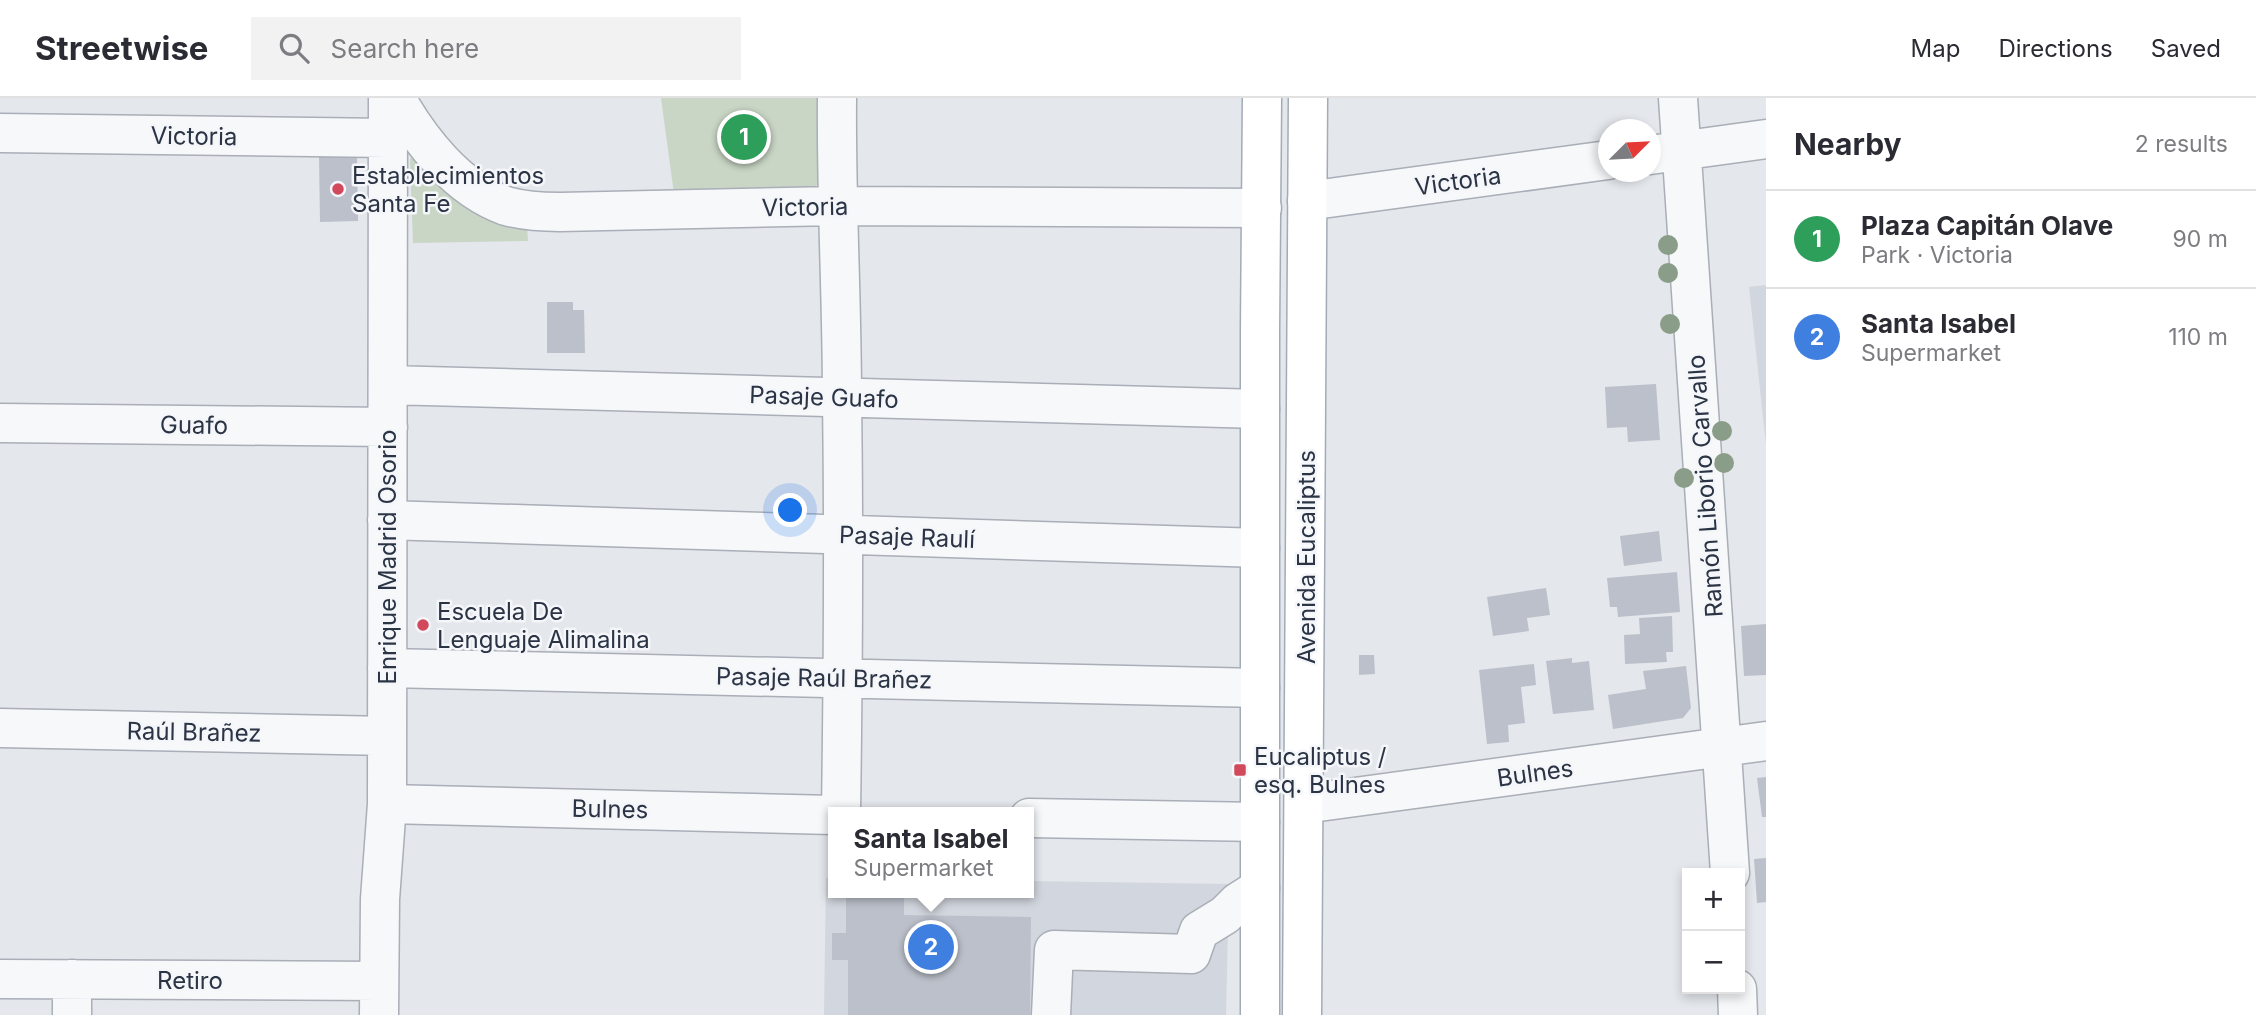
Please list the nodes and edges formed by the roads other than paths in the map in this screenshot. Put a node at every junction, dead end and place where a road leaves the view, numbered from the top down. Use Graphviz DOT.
graph roads {
  1 [pos="388,98"];
  2 [pos="396,98"];
  3 [pos="836,98"];
  4 [pos="1262,98"];
  5 [pos="1308,98"];
  6 [pos="1678,98"];
  7 [pos="0,133"];
  8 [pos="388,138"];
  9 [pos="1766,139"];
  10 [pos="1666,153"];
  11 [pos="1598,161"];
  12 [pos="1307,201"];
  13 [pos="836,206"];
  14 [pos="1262,208"];
  15 [pos="1307,329"];
  16 [pos="1260,330"];
  17 [pos="388,385"];
  18 [pos="842,397"];
  19 [pos="1260,409"];
  20 [pos="0,423"];
  21 [pos="388,428"];
  22 [pos="387,520"];
  23 [pos="843,535"];
  24 [pos="1260,548"];
  25 [pos="387,668"];
  26 [pos="843,678"];
  27 [pos="1260,688"];
  28 [pos="0,728"];
  29 [pos="387,736"];
  30 [pos="1766,741"];
  31 [pos="1723,747"];
  32 [pos="387,804"];
  33 [pos="1304,804"];
  34 [pos="841,807"];
  35 [pos="828,815"];
  36 [pos="1034,818"];
  37 [pos="1260,822"];
  38 [pos="1731,868"];
  39 [pos="1260,888"];
  40 [pos="0,979"];
  41 [pos="1737,994"];
  42 [pos="72,997"];
  43 [pos="379,998"];
  44 [pos="1051,1015"];
  45 [pos="1260,1015"];
  46 [pos="1302,1015"];
  47 [pos="1738,1015"];
  1 -- 8 [label="street, Enrique Madrid Osorio"];
  2 -- 13 [label="street, Victoria"];
  3 -- 13 [label="street"];
  4 -- 14 [label="main road, Avenida Eucaliptus"];
  5 -- 12 [label="main road, Avenida Eucaliptus"];
  6 -- 10 [label="street, Ramón Liborio Carvallo"];
  7 -- 8 [label="street, Victoria"];
  8 -- 17 [label="street, Enrique Madrid Osorio"];
  9 -- 10 [label="street"];
  10 -- 31 [label="street, Ramón Liborio Carvallo"];
  11 -- 12 [label="street, Victoria"];
  12 -- 15 [label="main road, Avenida Eucaliptus"];
  13 -- 14 [label="street, Victoria"];
  13 -- 18 [label="street"];
  14 -- 16 [label="main road, Avenida Eucaliptus"];
  15 -- 16 [label="main road"];
  15 -- 33 [label="main road, Avenida Eucaliptus"];
  16 -- 19 [label="main road, Avenida Eucaliptus"];
  17 -- 18 [label="street, Pasaje Guafo"];
  17 -- 21 [label="street, Enrique Madrid Osorio"];
  18 -- 19 [label="street, Pasaje Guafo"];
  18 -- 23 [label="street"];
  19 -- 24 [label="main road, Avenida Eucaliptus"];
  20 -- 21 [label="street, Guafo"];
  21 -- 22 [label="street, Enrique Madrid Osorio"];
  22 -- 23 [label="street, Pasaje Raulí"];
  22 -- 25 [label="street, Enrique Madrid Osorio"];
  23 -- 24 [label="street, Pasaje Raulí"];
  23 -- 26 [label="street"];
  24 -- 27 [label="main road, Avenida Eucaliptus"];
  25 -- 26 [label="street, Pasaje Raúl Brañez"];
  25 -- 29 [label="street, Enrique Madrid Osorio"];
  26 -- 27 [label="street, Pasaje Raúl Brañez"];
  26 -- 34 [label="street"];
  27 -- 37 [label="main road, Avenida Eucaliptus"];
  28 -- 29 [label="street, Raúl Brañez"];
  29 -- 32 [label="street, Enrique Madrid Osorio"];
  30 -- 31 [label="street, Bulnes"];
  31 -- 33 [label="street, Bulnes"];
  31 -- 38 [label="street, Ramón Liborio Carvallo"];
  32 -- 35 [label="street, Bulnes"];
  32 -- 43 [label="street, Enrique Madrid Osorio"];
  33 -- 46 [label="main road, Avenida Eucaliptus"];
  36 -- 37 [label="street"];
  37 -- 39 [label="main road, Avenida Eucaliptus"];
  39 -- 44 [label="street"];
  39 -- 45 [label="main road, Avenida Eucaliptus"];
  40 -- 42 [label="street, Retiro"];
  41 -- 47 [label="street"];
  42 -- 43 [label="street, Retiro"];
}
